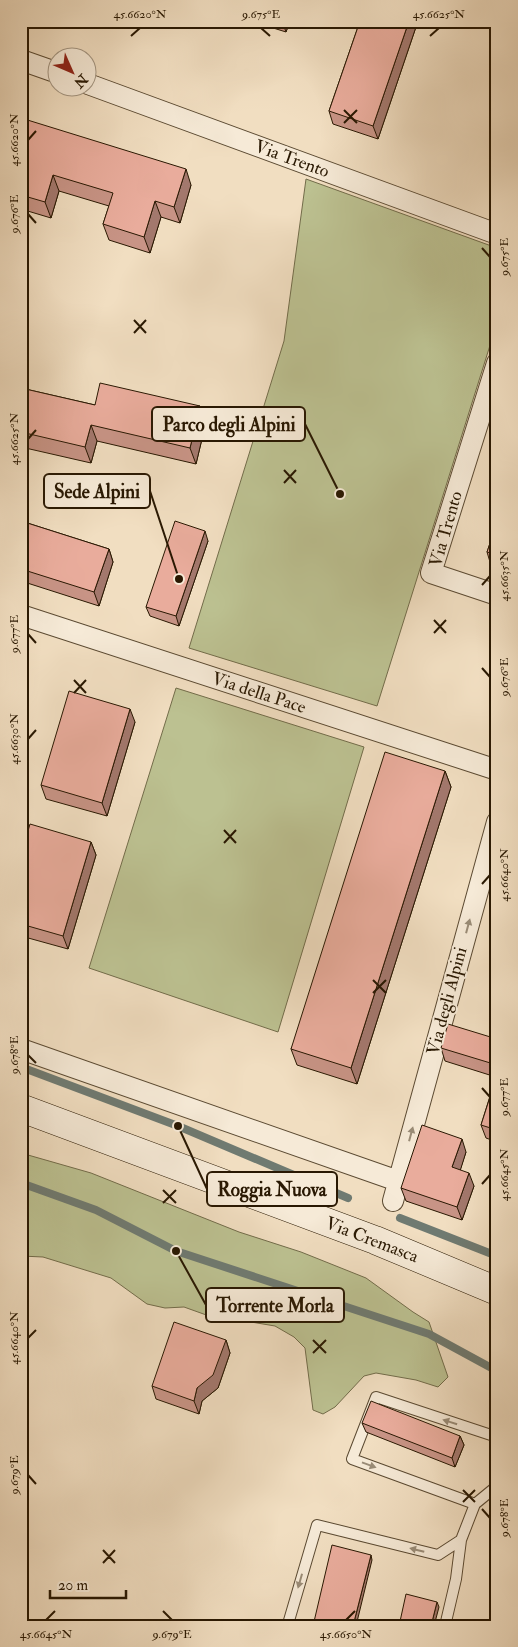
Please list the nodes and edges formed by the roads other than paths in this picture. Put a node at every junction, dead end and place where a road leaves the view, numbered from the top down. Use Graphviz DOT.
graph roads {
  1 [pos="21,60"];
  2 [pos="48,69"];
  3 [pos="98,88"];
  4 [pos="497,234"];
  5 [pos="497,363"];
  6 [pos="497,595"];
  7 [pos="21,615"];
  8 [pos="497,770"];
  9 [pos="497,822"];
  10 [pos="21,1049"];
  11 [pos="21,1108"];
  12 [pos="398,1181"];
  13 [pos="393,1201"];
  14 [pos="497,1291"];
  15 [pos="497,1437"];
  16 [pos="497,1486"];
  17 [pos="475,1504"];
  18 [pos="461,1540"];
  19 [pos="295,1626"];
  20 [pos="445,1626"];
  1 -- 2 [label="street"];
  3 -- 4 [label="street, Via Trento"];
  5 -- 6 [label="street, Via Trento"];
  7 -- 8 [label="street, Via della Pace"];
  12 -- 9 [label="street, Via degli Alpini, one-way"];
  10 -- 12 [label="street"];
  11 -- 14 [label="main road, Via Cremasca"];
  12 -- 13 [label="street, Via degli Alpini"];
  15 -- 17 [label="lane, one-way"];
  16 -- 17 [label="lane"];
  17 -- 18 [label="lane"];
  18 -- 19 [label="lane, one-way"];
  18 -- 20 [label="lane"];
}
